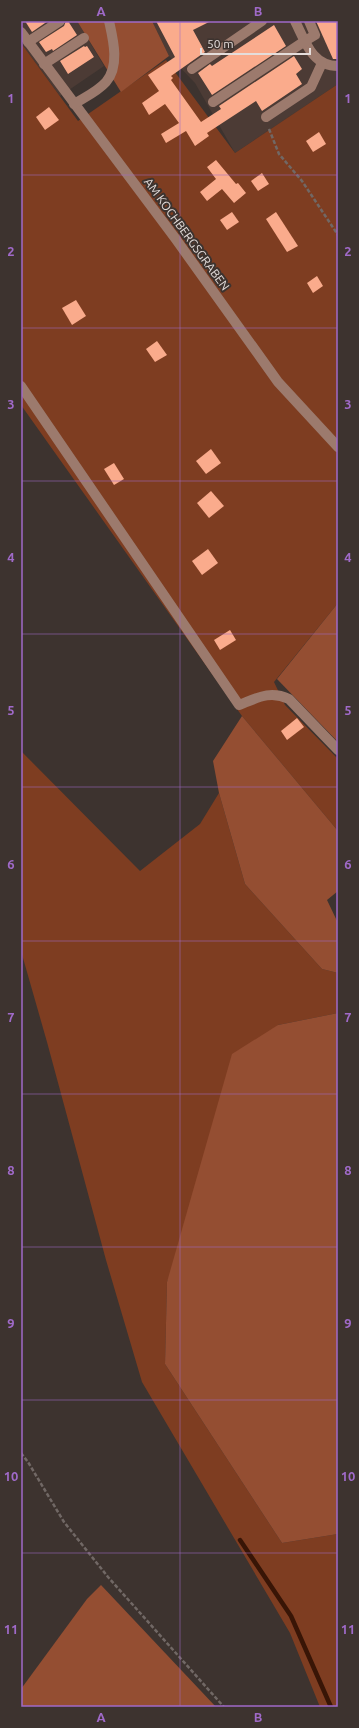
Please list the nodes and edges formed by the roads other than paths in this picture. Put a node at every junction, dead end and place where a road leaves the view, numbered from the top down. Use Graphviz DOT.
graph roads {
  1 [pos="60,21"];
  2 [pos="109,21"];
  3 [pos="262,21"];
  4 [pos="295,21"];
  5 [pos="308,21"];
  6 [pos="21,32"];
  7 [pos="84,38"];
  8 [pos="304,40"];
  9 [pos="28,42"];
  10 [pos="322,63"];
  11 [pos="44,64"];
  12 [pos="338,66"];
  13 [pos="192,69"];
  14 [pos="212,102"];
  15 [pos="74,104"];
  16 [pos="266,117"];
  17 [pos="21,386"];
  18 [pos="338,447"];
  19 [pos="338,750"];
  1 -- 9 [label="lane"];
  2 -- 15 [label="lane"];
  3 -- 13 [label="lane"];
  4 -- 8 [label="lane"];
  5 -- 8 [label="lane"];
  6 -- 9 [label="lane, AM KOCHBERGSGRABEN"];
  7 -- 11 [label="lane"];
  8 -- 10 [label="lane"];
  8 -- 14 [label="lane"];
  9 -- 11 [label="lane, AM KOCHBERGSGRABEN"];
  10 -- 12 [label="lane"];
  10 -- 16 [label="lane"];
  11 -- 15 [label="lane, AM KOCHBERGSGRABEN"];
  15 -- 18 [label="lane, AM KOCHBERGSGRABEN"];
  17 -- 19 [label="lane"];
}
